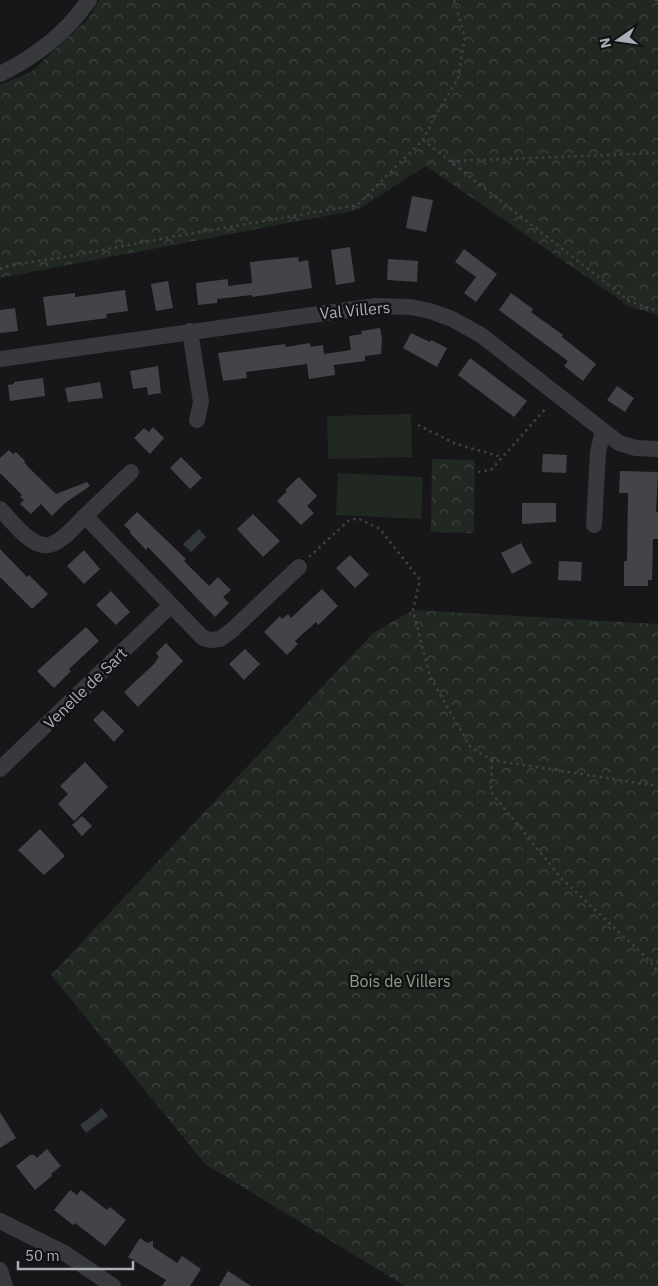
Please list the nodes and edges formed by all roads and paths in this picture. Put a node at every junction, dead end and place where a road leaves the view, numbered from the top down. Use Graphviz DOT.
graph roads {
  1 [pos="89,0"];
  2 [pos="454,0"];
  3 [pos="0,74"];
  4 [pos="423,140"];
  5 [pos="658,153"];
  6 [pos="450,161"];
  7 [pos="0,269"];
  8 [pos="658,311"];
  9 [pos="190,331"];
  10 [pos="0,359"];
  11 [pos="558,395"];
  12 [pos="197,420"];
  13 [pos="418,425"];
  14 [pos="603,431"];
  15 [pos="658,449"];
  16 [pos="502,457"];
  17 [pos="131,472"];
  18 [pos="478,472"];
  19 [pos="0,509"];
  20 [pos="85,516"];
  21 [pos="594,525"];
  22 [pos="299,567"];
  23 [pos="170,606"];
  24 [pos="492,760"];
  25 [pos="0,769"];
  26 [pos="658,786"];
  27 [pos="649,960"];
  28 [pos="658,962"];
  29 [pos="658,972"];
  30 [pos="0,1221"];
  31 [pos="0,1270"];
  32 [pos="4,1286"];
  33 [pos="113,1286"];
  1 -- 3 [label="street"];
  2 -- 4 [label="path"];
  4 -- 6 [label="path"];
  4 -- 7 [label="path"];
  5 -- 6 [label="path"];
  6 -- 8 [label="path"];
  9 -- 10 [label="street, Val Villers"];
  9 -- 11 [label="street, Val Villers"];
  9 -- 12 [label="street"];
  11 -- 14 [label="street, Val Villers"];
  11 -- 16 [label="path"];
  13 -- 16 [label="path"];
  14 -- 15 [label="street, Val Villers"];
  14 -- 21 [label="street"];
  16 -- 18 [label="path"];
  17 -- 20 [label="street"];
  19 -- 20 [label="street"];
  20 -- 23 [label="street"];
  22 -- 23 [label="street"];
  22 -- 24 [label="path"];
  23 -- 25 [label="street, Venelle de Sart"];
  24 -- 26 [label="path"];
  24 -- 27 [label="path"];
  27 -- 28 [label="path"];
  27 -- 29 [label="path"];
  30 -- 33 [label="street"];
  31 -- 32 [label="street"];
}
